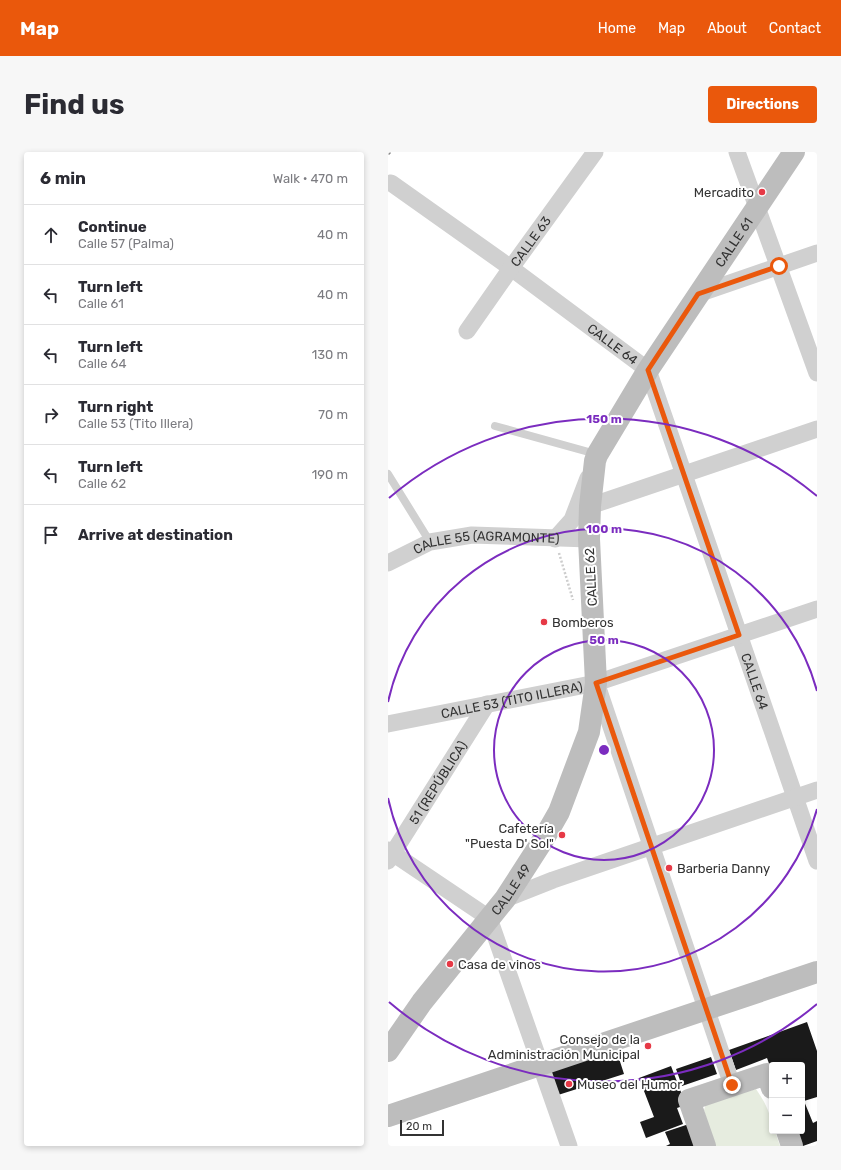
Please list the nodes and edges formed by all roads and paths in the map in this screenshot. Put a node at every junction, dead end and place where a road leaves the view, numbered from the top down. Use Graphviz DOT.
graph roads {
  1 [pos="595,152"];
  2 [pos="737,152"];
  3 [pos="794,152"];
  4 [pos="391,183"];
  5 [pos="757,207"];
  6 [pos="817,253"];
  7 [pos="779,266"];
  8 [pos="511,268"];
  9 [pos="698,294"];
  10 [pos="467,331"];
  11 [pos="648,370"];
  12 [pos="817,373"];
  13 [pos="495,426"];
  14 [pos="817,429"];
  15 [pos="596,458"];
  16 [pos="388,474"];
  17 [pos="684,475"];
  18 [pos="590,506"];
  19 [pos="555,539"];
  20 [pos="589,539"];
  21 [pos="430,542"];
  22 [pos="388,563"];
  23 [pos="817,609"];
  24 [pos="739,635"];
  25 [pos="596,683"];
  26 [pos="486,704"];
  27 [pos="388,724"];
  28 [pos="817,790"];
  29 [pos="795,797"];
  30 [pos="652,847"];
  31 [pos="390,855"];
  32 [pos="817,861"];
  33 [pos="505,899"];
  34 [pos="489,918"];
  35 [pos="817,972"];
  36 [pos="706,1009"];
  37 [pos="388,1050"];
  38 [pos="541,1064"];
  39 [pos="769,1080"];
  40 [pos="732,1085"];
  41 [pos="388,1116"];
  42 [pos="788,1134"];
  43 [pos="569,1146"];
  44 [pos="705,1146"];
  45 [pos="792,1146"];
  1 -- 8 [label="street, CALLE 63"];
  2 -- 5 [label="street"];
  3 -- 5 [label="main road, CALLE 61"];
  4 -- 8 [label="street, CALLE 64"];
  5 -- 7 [label="street"];
  5 -- 9 [label="main road, CALLE 61"];
  6 -- 7 [label="street"];
  7 -- 9 [label="street"];
  7 -- 12 [label="street"];
  8 -- 10 [label="street, CALLE 63"];
  8 -- 11 [label="street, CALLE 64"];
  9 -- 11 [label="main road, CALLE 61"];
  11 -- 15 [label="main road, CALLE 61"];
  11 -- 17 [label="street, CALLE 64"];
  13 -- 15 [label="lane"];
  14 -- 17 [label="street"];
  15 -- 18 [label="main road, CALLE 62"];
  15 -- 19 [label="street, CALLE 61"];
  16 -- 21 [label="lane"];
  17 -- 18 [label="street"];
  17 -- 24 [label="street, CALLE 64"];
  18 -- 20 [label="main road, CALLE 62"];
  19 -- 20 [label="street, CALLE 55 (AGRAMONTE)"];
  19 -- 21 [label="street, CALLE 55 (AGRAMONTE)"];
  20 -- 25 [label="main road, CALLE 62"];
  21 -- 22 [label="street, CALLE 55 (AGRAMONTE)"];
  23 -- 24 [label="street, CALLE 53 (TITO ILLERA)"];
  24 -- 25 [label="street, CALLE 53 (TITO ILLERA)"];
  24 -- 29 [label="street, CALLE 64"];
  25 -- 26 [label="street, CALLE 53 (TITO ILLERA)"];
  25 -- 30 [label="street, CALLE 62"];
  25 -- 33 [label="main road, CALLE 49"];
  26 -- 27 [label="street, CALLE 53 (TITO ILLERA)"];
  26 -- 31 [label="street, 51 (REPÚBLICA)"];
  28 -- 29 [label="street"];
  29 -- 30 [label="street"];
  29 -- 32 [label="street, CALLE 64"];
  30 -- 33 [label="street"];
  30 -- 36 [label="street, CALLE 62"];
  31 -- 34 [label="street"];
  33 -- 34 [label="main road, CALLE 49"];
  34 -- 37 [label="main road, CALLE 49"];
  34 -- 38 [label="street"];
  35 -- 36 [label="main road"];
  36 -- 38 [label="main road"];
  36 -- 40 [label="street, CALLE 62"];
  38 -- 41 [label="main road"];
  38 -- 43 [label="street"];
  39 -- 40 [label="main road"];
  40 -- 44 [label="main road"];
  42 -- 45 [label="main road"];
}
